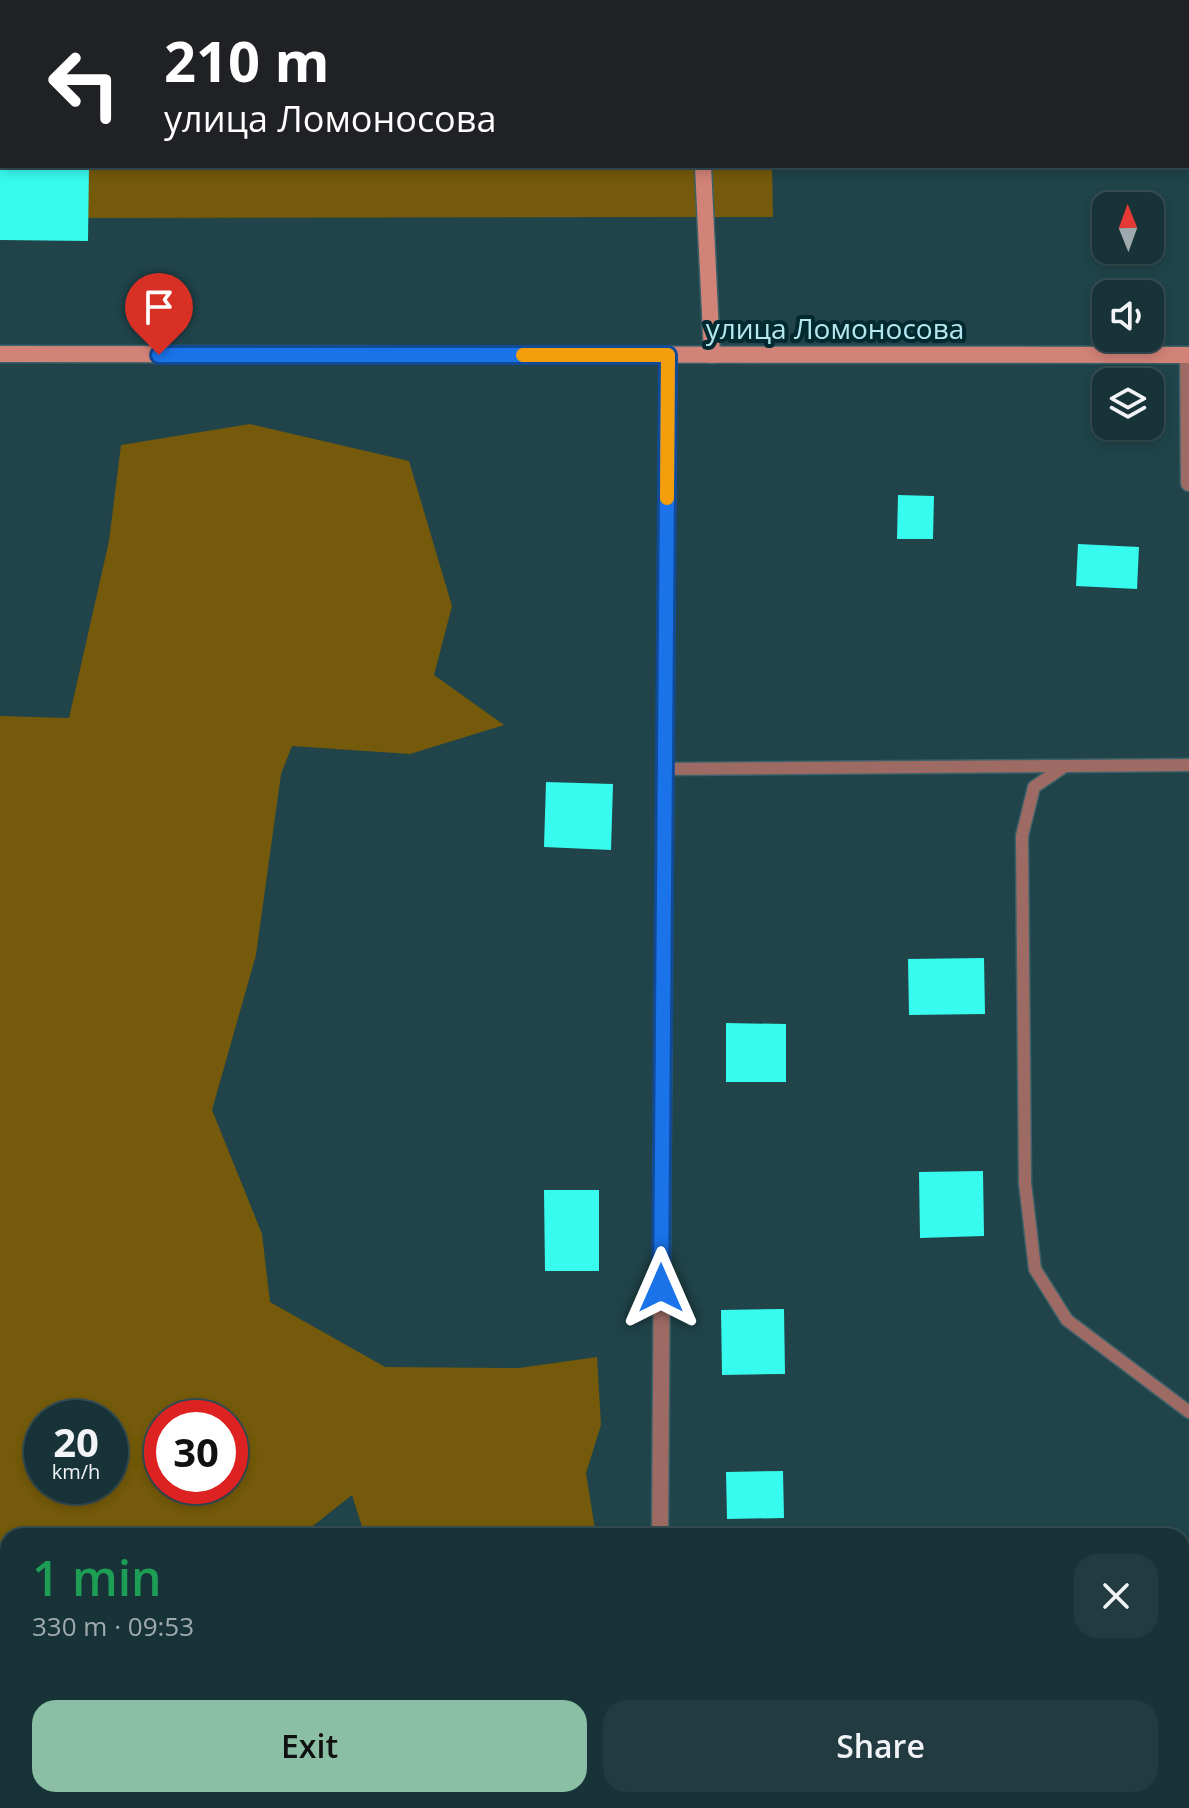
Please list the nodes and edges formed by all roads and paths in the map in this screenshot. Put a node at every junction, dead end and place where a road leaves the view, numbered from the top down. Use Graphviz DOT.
graph roads {
  1 [pos="703,168"];
  2 [pos="0,354"];
  3 [pos="668,355"];
  4 [pos="712,355"];
  5 [pos="1189,355"];
  6 [pos="1189,483"];
  7 [pos="1189,765"];
  8 [pos="1065,766"];
  9 [pos="664,769"];
  10 [pos="1189,1412"];
  11 [pos="660,1528"];
  1 -- 4 [label="street"];
  2 -- 3 [label="street, улица Ломоносова"];
  3 -- 4 [label="street, улица Ломоносова"];
  3 -- 9 [label="street"];
  4 -- 5 [label="street, улица Ломоносова"];
  5 -- 6 [label="street"];
  7 -- 8 [label="lane"];
  8 -- 9 [label="lane"];
  8 -- 10 [label="lane"];
  9 -- 11 [label="street"];
}
